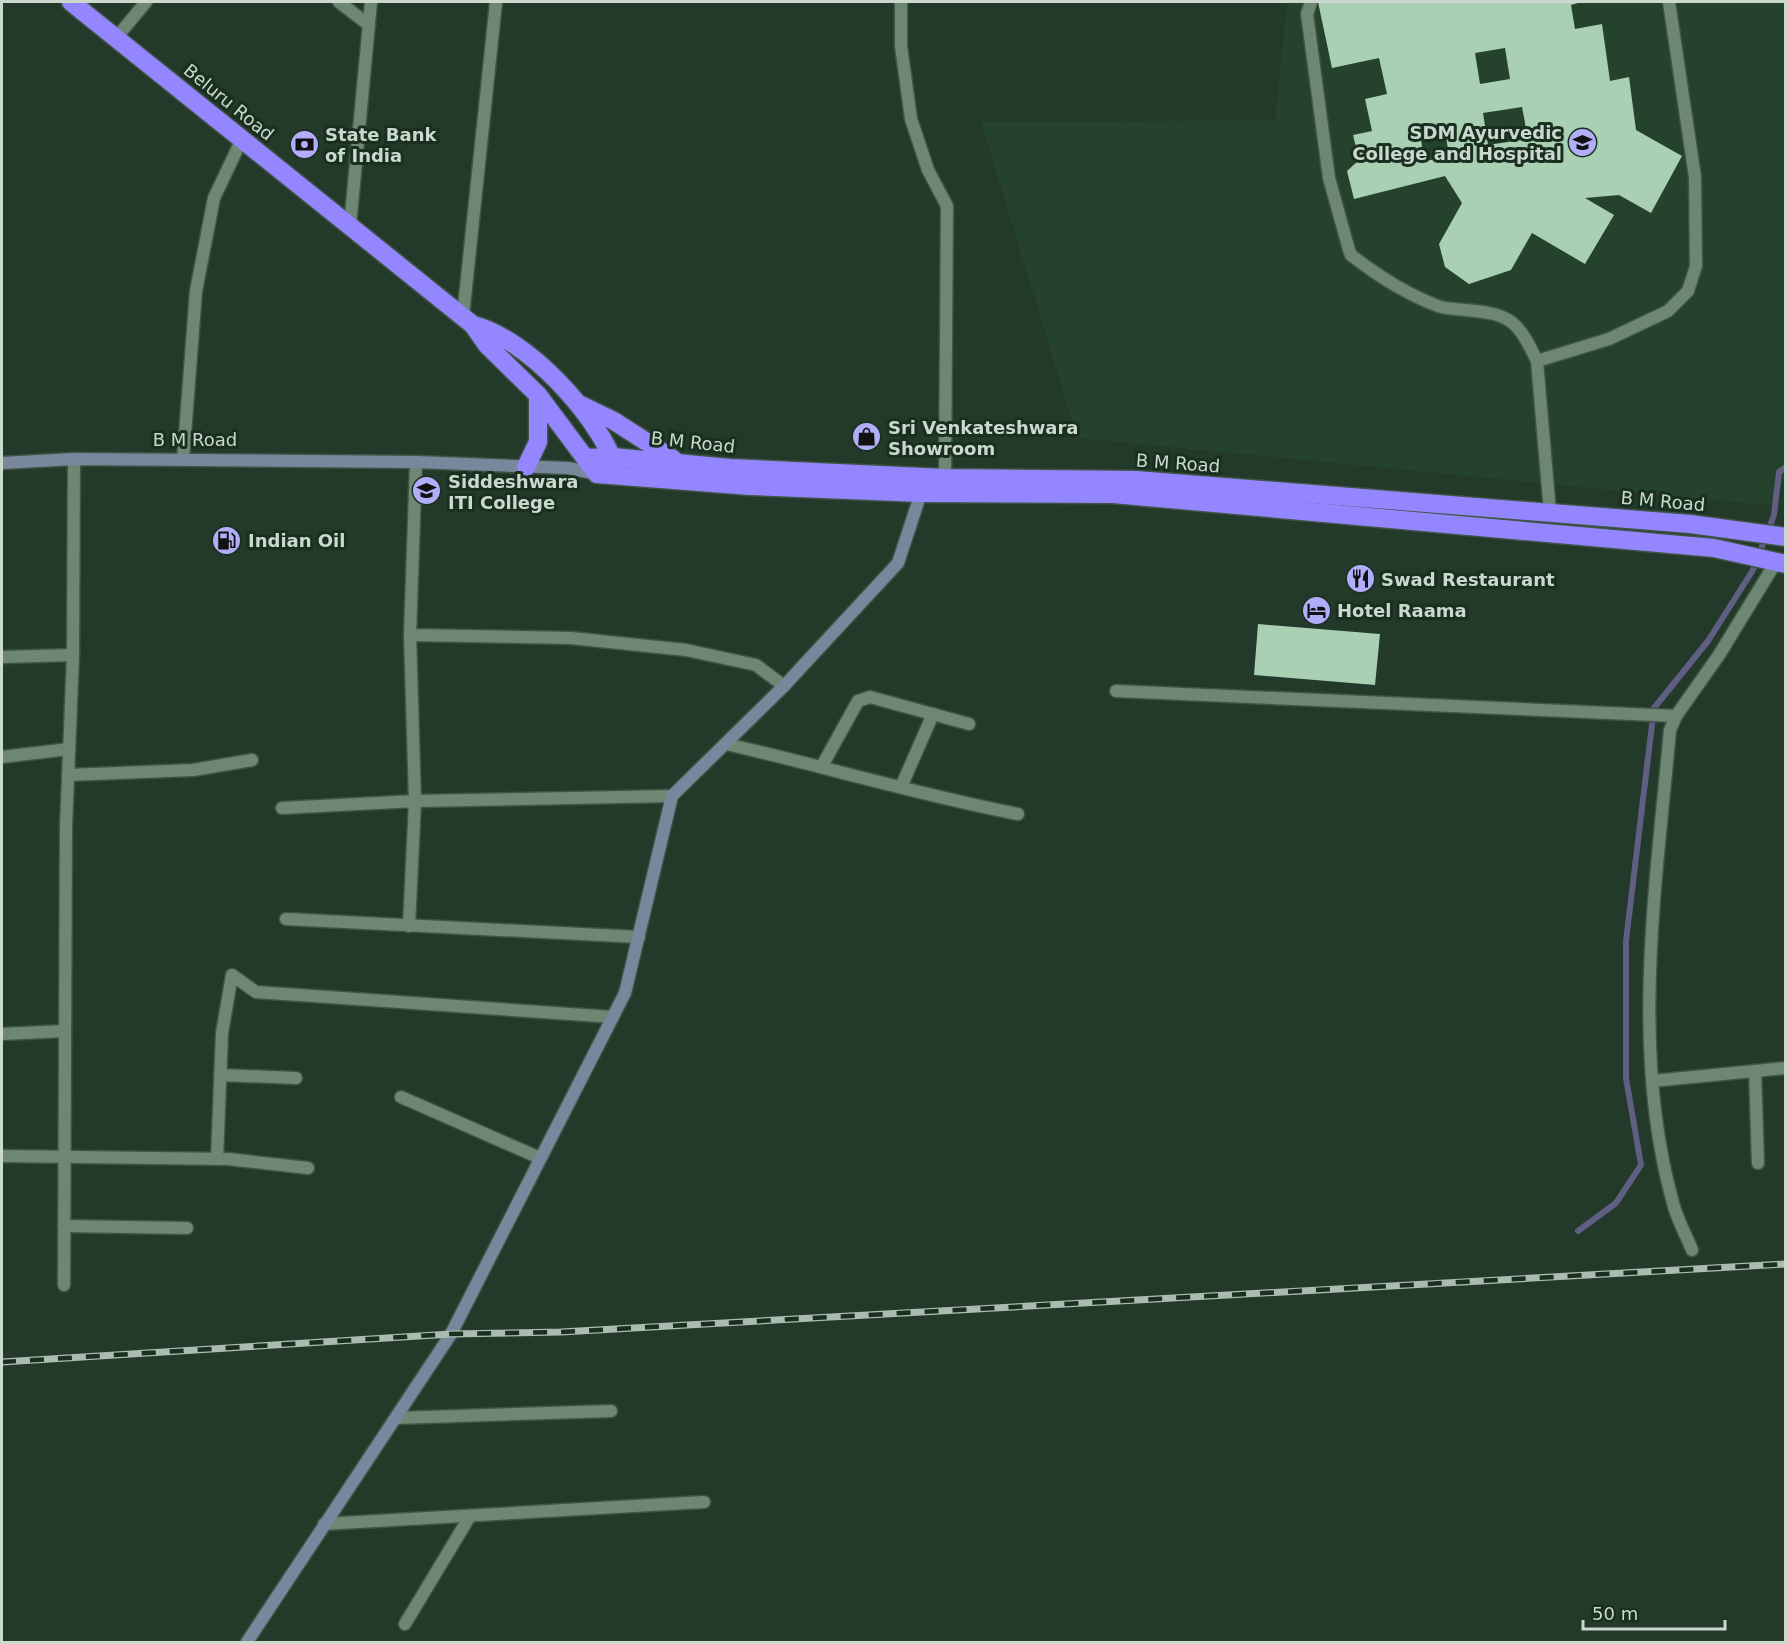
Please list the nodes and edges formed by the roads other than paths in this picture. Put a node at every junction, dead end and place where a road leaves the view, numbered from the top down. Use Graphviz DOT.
graph roads {
  1 [pos="71,2"];
  2 [pos="146,2"];
  3 [pos="339,2"];
  4 [pos="371,2"];
  5 [pos="496,2"];
  6 [pos="901,2"];
  7 [pos="1311,2"];
  8 [pos="1669,2"];
  9 [pos="369,25"];
  10 [pos="116,38"];
  11 [pos="242,139"];
  12 [pos="350,226"];
  13 [pos="468,321"];
  14 [pos="1537,361"];
  15 [pos="538,395"];
  16 [pos="580,404"];
  17 [pos="612,457"];
  18 [pos="74,459"];
  19 [pos="585,459"];
  20 [pos="183,460"];
  21 [pos="416,462"];
  22 [pos="676,462"];
  23 [pos="2,463"];
  24 [pos="526,467"];
  25 [pos="568,468"];
  26 [pos="597,474"];
  27 [pos="618,475"];
  28 [pos="945,478"];
  29 [pos="921,493"];
  30 [pos="1550,512"];
  31 [pos="1781,536"];
  32 [pos="1776,562"];
  33 [pos="410,635"];
  34 [pos="73,656"];
  35 [pos="2,657"];
  36 [pos="784,686"];
  37 [pos="1116,691"];
  38 [pos="933,714"];
  39 [pos="1676,716"];
  40 [pos="969,724"];
  41 [pos="726,744"];
  42 [pos="69,749"];
  43 [pos="2,757"];
  44 [pos="252,760"];
  45 [pos="822,766"];
  46 [pos="68,775"];
  47 [pos="901,787"];
  48 [pos="672,796"];
  49 [pos="415,801"];
  50 [pos="282,808"];
  51 [pos="1018,814"];
  52 [pos="286,919"];
  53 [pos="409,926"];
  54 [pos="639,938"];
  55 [pos="613,1017"];
  56 [pos="65,1031"];
  57 [pos="2,1034"];
  58 [pos="1785,1068"];
  59 [pos="1755,1071"];
  60 [pos="220,1075"];
  61 [pos="296,1078"];
  62 [pos="1652,1081"];
  63 [pos="401,1097"];
  64 [pos="2,1156"];
  65 [pos="540,1158"];
  66 [pos="65,1159"];
  67 [pos="217,1159"];
  68 [pos="1758,1163"];
  69 [pos="308,1168"];
  70 [pos="64,1226"];
  71 [pos="187,1228"];
  72 [pos="1692,1250"];
  73 [pos="64,1285"];
  74 [pos="611,1411"];
  75 [pos="397,1418"];
  76 [pos="704,1502"];
  77 [pos="470,1516"];
  78 [pos="324,1524"];
  79 [pos="405,1624"];
  80 [pos="247,1642"];
  1 -- 10 [label="highway, Beluru Road"];
  2 -- 10 [label="street"];
  3 -- 9 [label="street"];
  4 -- 9 [label="street"];
  5 -- 13 [label="street"];
  6 -- 28 [label="street"];
  7 -- 14 [label="street"];
  8 -- 14 [label="street"];
  9 -- 12 [label="street"];
  10 -- 11 [label="highway, Beluru Road"];
  11 -- 12 [label="highway, Beluru Road"];
  11 -- 20 [label="street"];
  12 -- 13 [label="highway, Beluru Road"];
  13 -- 15 [label="highway, Beluru Road"];
  13 -- 16 [label="highway, Beluru Road"];
  14 -- 30 [label="street"];
  15 -- 19 [label="highway, Beluru Road"];
  15 -- 24 [label="highway"];
  16 -- 17 [label="highway, Beluru Road"];
  16 -- 22 [label="highway"];
  17 -- 19 [label="highway, B M Road"];
  17 -- 22 [label="highway, B M Road"];
  17 -- 27 [label="highway, Beluru Road"];
  18 -- 20 [label="main road, B M Road"];
  18 -- 23 [label="main road, B M Road"];
  18 -- 34 [label="street"];
  19 -- 25 [label="main road, B M Road"];
  19 -- 26 [label="highway, Beluru Road"];
  20 -- 21 [label="main road, B M Road"];
  21 -- 24 [label="main road, B M Road"];
  21 -- 33 [label="street"];
  22 -- 28 [label="highway, B M Road"];
  24 -- 25 [label="main road, B M Road"];
  25 -- 26 [label="main road, B M Road"];
  26 -- 27 [label="highway, B M Road"];
  27 -- 29 [label="highway, B M Road"];
  28 -- 30 [label="highway, B M Road"];
  29 -- 32 [label="highway, B M Road"];
  29 -- 36 [label="main road"];
  30 -- 31 [label="highway, B M Road"];
  32 -- 39 [label="street"];
  33 -- 36 [label="street"];
  33 -- 49 [label="street"];
  34 -- 35 [label="street"];
  34 -- 42 [label="street"];
  36 -- 41 [label="main road"];
  37 -- 39 [label="street"];
  38 -- 40 [label="street"];
  38 -- 45 [label="street"];
  38 -- 47 [label="street"];
  39 -- 62 [label="street"];
  41 -- 45 [label="street"];
  41 -- 48 [label="main road"];
  42 -- 43 [label="street"];
  42 -- 46 [label="street"];
  44 -- 46 [label="street"];
  45 -- 47 [label="street"];
  46 -- 56 [label="street"];
  47 -- 51 [label="street"];
  48 -- 49 [label="street"];
  48 -- 54 [label="main road"];
  49 -- 50 [label="street"];
  49 -- 53 [label="street"];
  52 -- 53 [label="street"];
  53 -- 54 [label="street"];
  54 -- 55 [label="main road"];
  55 -- 60 [label="street"];
  55 -- 65 [label="main road"];
  56 -- 57 [label="street"];
  56 -- 66 [label="street"];
  58 -- 59 [label="street"];
  59 -- 62 [label="street"];
  59 -- 68 [label="street"];
  60 -- 61 [label="street"];
  60 -- 67 [label="street"];
  62 -- 72 [label="street"];
  63 -- 65 [label="street"];
  64 -- 66 [label="street"];
  65 -- 75 [label="main road"];
  66 -- 67 [label="street"];
  66 -- 70 [label="street"];
  67 -- 69 [label="street"];
  70 -- 71 [label="street"];
  70 -- 73 [label="street"];
  74 -- 75 [label="street"];
  75 -- 78 [label="main road"];
  76 -- 77 [label="street"];
  77 -- 78 [label="street"];
  77 -- 79 [label="street"];
  78 -- 80 [label="main road"];
}
